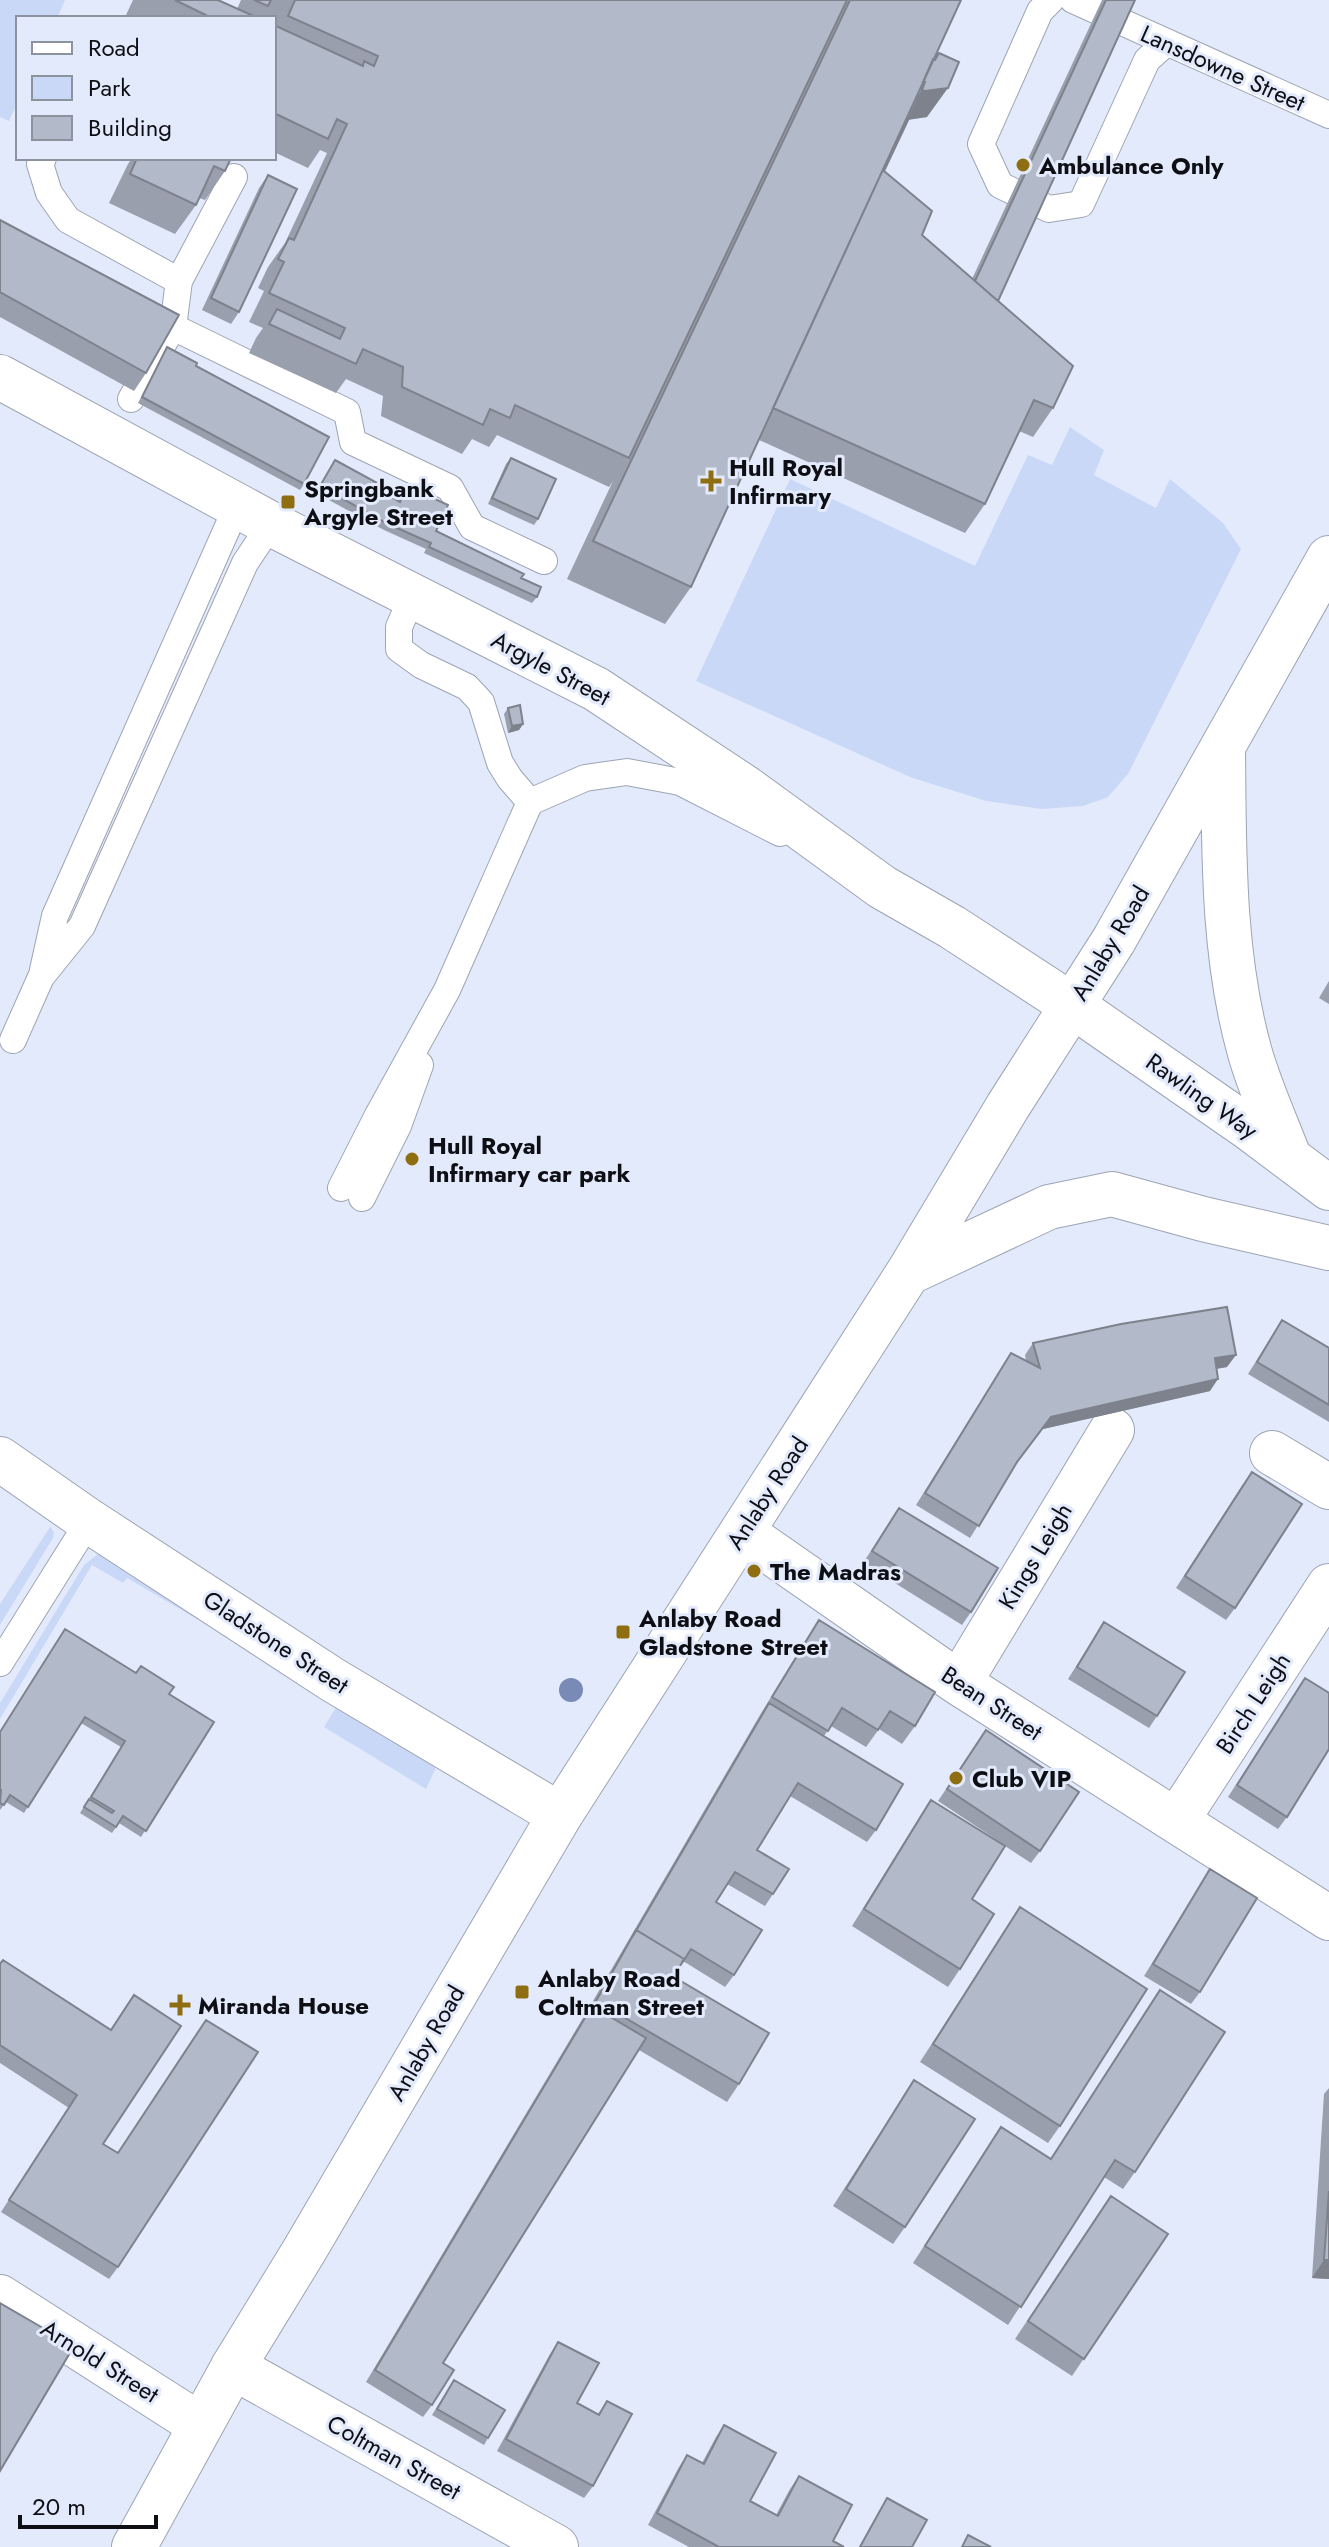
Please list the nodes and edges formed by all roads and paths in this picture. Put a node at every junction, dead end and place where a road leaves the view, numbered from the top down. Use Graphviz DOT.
graph roads {
  1 [pos="1051,0"];
  2 [pos="1073,0"];
  3 [pos="1166,43"];
  4 [pos="1329,115"];
  5 [pos="42,160"];
  6 [pos="234,177"];
  7 [pos="179,281"];
  8 [pos="173,327"];
  9 [pos="0,377"];
  10 [pos="131,399"];
  11 [pos="254,514"];
  12 [pos="1329,558"];
  13 [pos="544,561"];
  14 [pos="413,595"];
  15 [pos="1223,744"];
  16 [pos="530,802"];
  17 [pos="882,887"];
  18 [pos="41,977"];
  19 [pos="1073,1006"];
  20 [pos="13,1040"];
  21 [pos="1289,1157"];
  22 [pos="1329,1188"];
  23 [pos="352,1193"];
  24 [pos="1329,1248"];
  25 [pos="908,1273"];
  26 [pos="1112,1430"];
  27 [pos="1272,1453"];
  28 [pos="0,1459"];
  29 [pos="1329,1487"];
  30 [pos="89,1521"];
  31 [pos="742,1532"];
  32 [pos="1329,1586"];
  33 [pos="0,1663"];
  34 [pos="959,1683"];
  35 [pos="560,1815"];
  36 [pos="1177,1820"];
  37 [pos="1329,1918"];
  38 [pos="0,2297"];
  39 [pos="233,2367"];
  40 [pos="200,2425"];
  41 [pos="115,2547"];
  42 [pos="134,2547"];
  43 [pos="556,2547"];
  1 -- 3 [label="lane"];
  2 -- 3 [label="lane, Lansdowne Street"];
  3 -- 4 [label="lane, Lansdowne Street"];
  5 -- 7 [label="lane"];
  6 -- 7 [label="lane"];
  7 -- 8 [label="lane"];
  8 -- 10 [label="lane"];
  8 -- 13 [label="lane"];
  9 -- 11 [label="street, Argyle Street"];
  11 -- 14 [label="street, Argyle Street"];
  11 -- 18 [label="lane"];
  11 -- 18 [label="lane"];
  12 -- 15 [label="street, Anlaby Road"];
  14 -- 16 [label="lane"];
  14 -- 17 [label="street, Argyle Street"];
  15 -- 19 [label="street, Anlaby Road"];
  15 -- 21 [label="street"];
  16 -- 17 [label="lane"];
  16 -- 23 [label="lane"];
  17 -- 19 [label="street, Argyle Street"];
  18 -- 20 [label="lane"];
  19 -- 21 [label="street, Rawling Way"];
  19 -- 25 [label="street, Anlaby Road"];
  21 -- 22 [label="street, Rawling Way"];
  24 -- 25 [label="street"];
  25 -- 31 [label="street, Anlaby Road"];
  26 -- 34 [label="street, Kings Leigh"];
  27 -- 29 [label="street"];
  28 -- 30 [label="street, Gladstone Street"];
  30 -- 33 [label="lane"];
  30 -- 35 [label="street, Gladstone Street"];
  31 -- 34 [label="street, Bean Street"];
  31 -- 35 [label="street, Anlaby Road"];
  32 -- 36 [label="street, Birch Leigh"];
  34 -- 36 [label="street, Bean Street"];
  35 -- 39 [label="street, Anlaby Road"];
  36 -- 37 [label="street, Bean Street"];
  38 -- 40 [label="street, Arnold Street"];
  39 -- 40 [label="street, Anlaby Road"];
  39 -- 43 [label="street, Coltman Street"];
  40 -- 41 [label="street, Anlaby Road"];
  40 -- 42 [label="street, Anlaby Road"];
}
